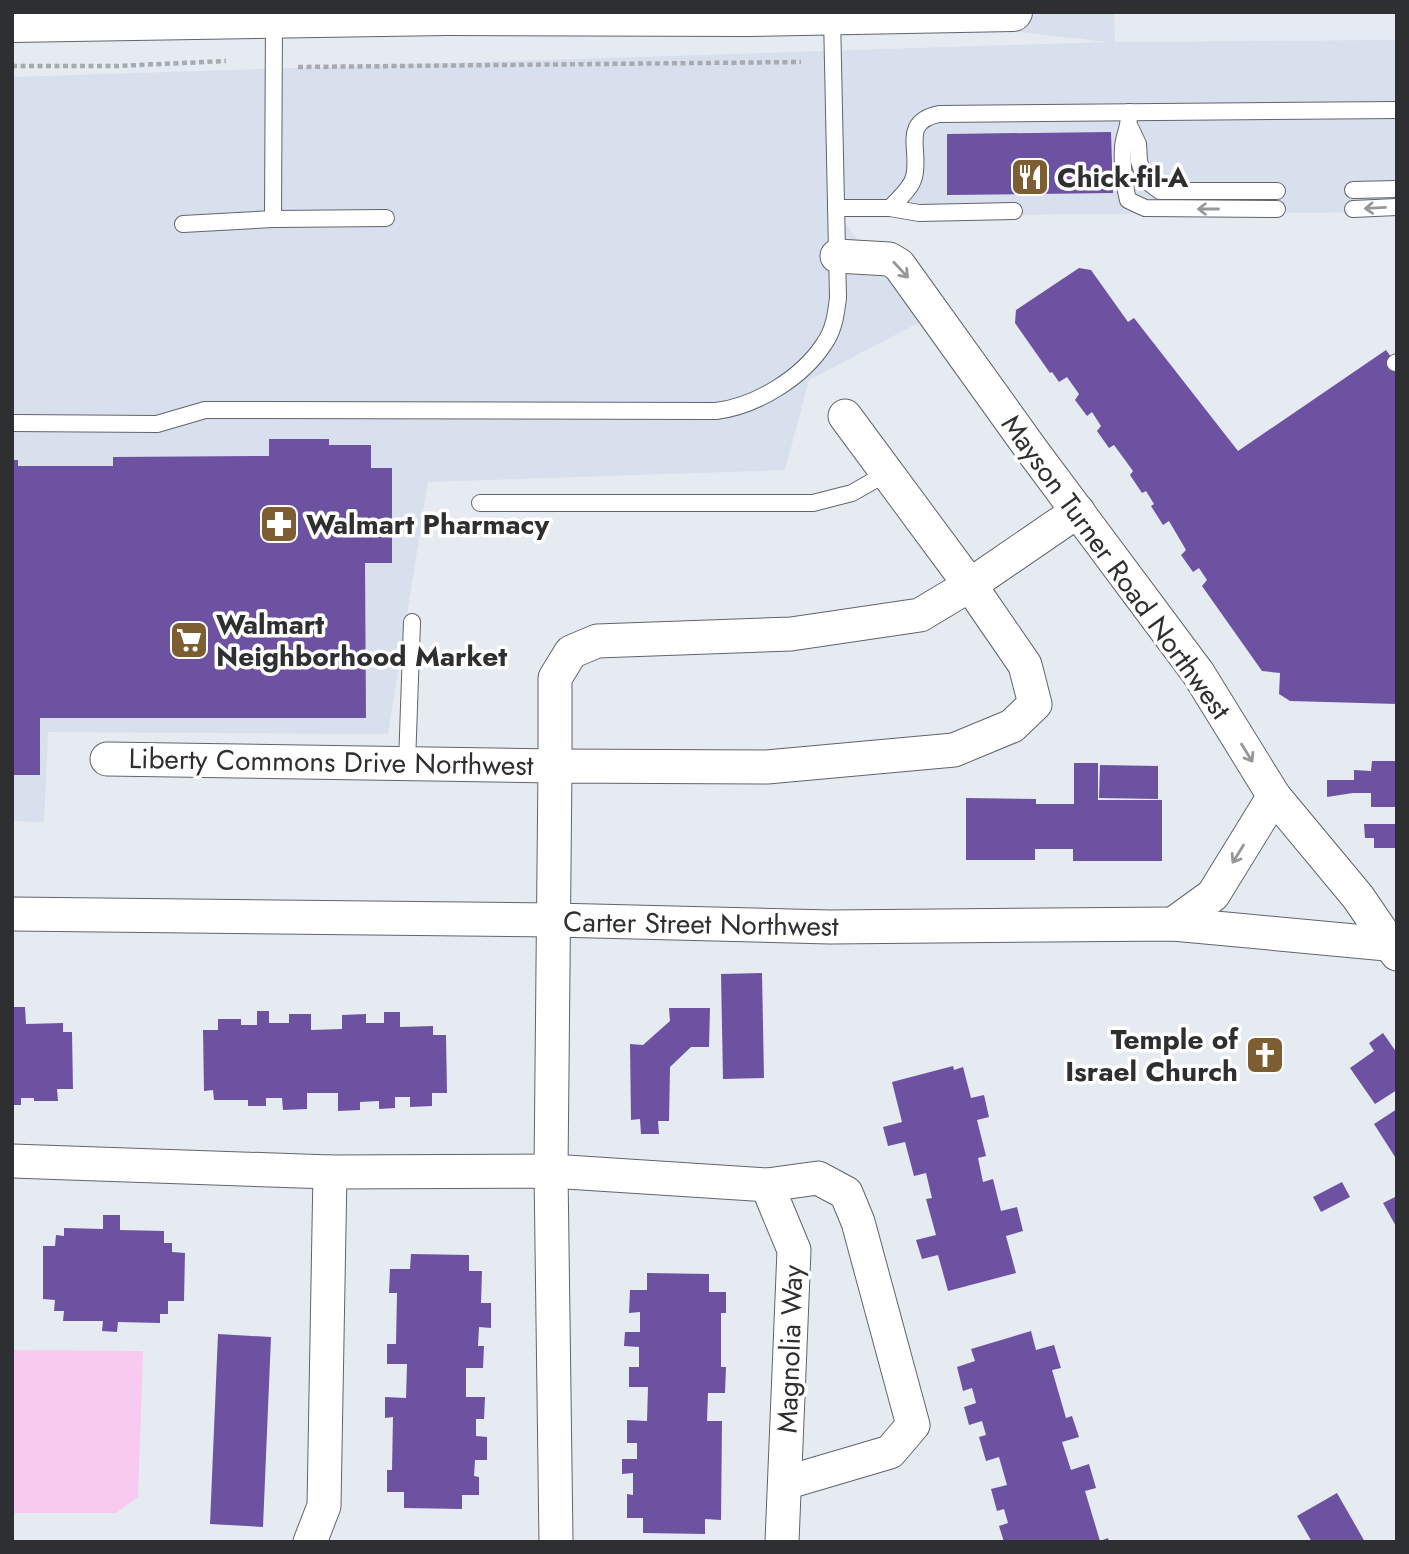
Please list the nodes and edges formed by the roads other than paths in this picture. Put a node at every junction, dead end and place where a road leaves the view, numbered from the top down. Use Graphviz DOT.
graph roads {
  1 [pos="1013,12"];
  2 [pos="347,15"];
  3 [pos="420,15"];
  4 [pos="265,16"];
  5 [pos="832,16"];
  6 [pos="87,17"];
  7 [pos="12,23"];
  8 [pos="1397,110"];
  9 [pos="1129,120"];
  10 [pos="1397,189"];
  11 [pos="1353,190"];
  12 [pos="1277,191"];
  13 [pos="1397,207"];
  14 [pos="836,208"];
  15 [pos="890,208"];
  16 [pos="1277,209"];
  17 [pos="1353,209"];
  18 [pos="1014,211"];
  19 [pos="386,218"];
  20 [pos="273,219"];
  21 [pos="183,224"];
  22 [pos="837,256"];
  23 [pos="845,416"];
  24 [pos="12,423"];
  25 [pos="887,473"];
  26 [pos="480,503"];
  27 [pos="1078,511"];
  28 [pos="970,584"];
  29 [pos="411,622"];
  30 [pos="107,759"];
  31 [pos="407,764"];
  32 [pos="555,766"];
  33 [pos="1274,796"];
  34 [pos="12,914"];
  35 [pos="554,920"];
  36 [pos="1172,924"];
  37 [pos="1394,947"];
  38 [pos="551,1157"];
  39 [pos="12,1161"];
  40 [pos="330,1172"];
  41 [pos="767,1185"];
  42 [pos="785,1483"];
  43 [pos="310,1542"];
  44 [pos="556,1542"];
  45 [pos="782,1542"];
  1 -- 5 [label="main road"];
  2 -- 3 [label="main road"];
  2 -- 4 [label="main road"];
  3 -- 5 [label="main road"];
  4 -- 6 [label="main road"];
  4 -- 20 [label="lane"];
  5 -- 14 [label="lane"];
  6 -- 7 [label="main road"];
  8 -- 9 [label="lane"];
  9 -- 12 [label="lane"];
  9 -- 15 [label="lane"];
  16 -- 9 [label="lane, one-way"];
  10 -- 11 [label="lane"];
  13 -- 17 [label="lane, one-way"];
  14 -- 15 [label="lane"];
  14 -- 22 [label="lane"];
  15 -- 18 [label="lane"];
  19 -- 20 [label="lane"];
  20 -- 21 [label="lane"];
  22 -- 24 [label="lane"];
  22 -- 27 [label="street, Mayson Turner Road Northwest, one-way"];
  23 -- 25 [label="street, Liberty Commons Drive Northwest"];
  25 -- 26 [label="lane"];
  25 -- 28 [label="street, Liberty Commons Drive Northwest"];
  27 -- 28 [label="street, Liberty Commons Drive Northwest"];
  27 -- 33 [label="street, Mayson Turner Road Northwest, one-way"];
  28 -- 32 [label="street, Liberty Commons Drive Northwest"];
  28 -- 32 [label="street, Liberty Commons Drive Northwest"];
  29 -- 31 [label="lane"];
  30 -- 31 [label="street, Liberty Commons Drive Northwest"];
  31 -- 32 [label="street, Liberty Commons Drive Northwest"];
  32 -- 35 [label="street, Liberty Commons Drive Northwest"];
  33 -- 36 [label="street, one-way"];
  33 -- 37 [label="street, Mayson Turner Road Northwest"];
  34 -- 35 [label="street, Carter Street Northwest"];
  35 -- 36 [label="street, Carter Street Northwest"];
  35 -- 38 [label="street, Liberty Commons Drive Northwest"];
  36 -- 37 [label="street, Carter Street Northwest"];
  38 -- 40 [label="street"];
  38 -- 41 [label="street"];
  38 -- 44 [label="street"];
  39 -- 40 [label="street"];
  40 -- 43 [label="street"];
  41 -- 42 [label="street, Magnolia Way"];
  41 -- 42 [label="street"];
  42 -- 45 [label="street, Magnolia Way"];
}
